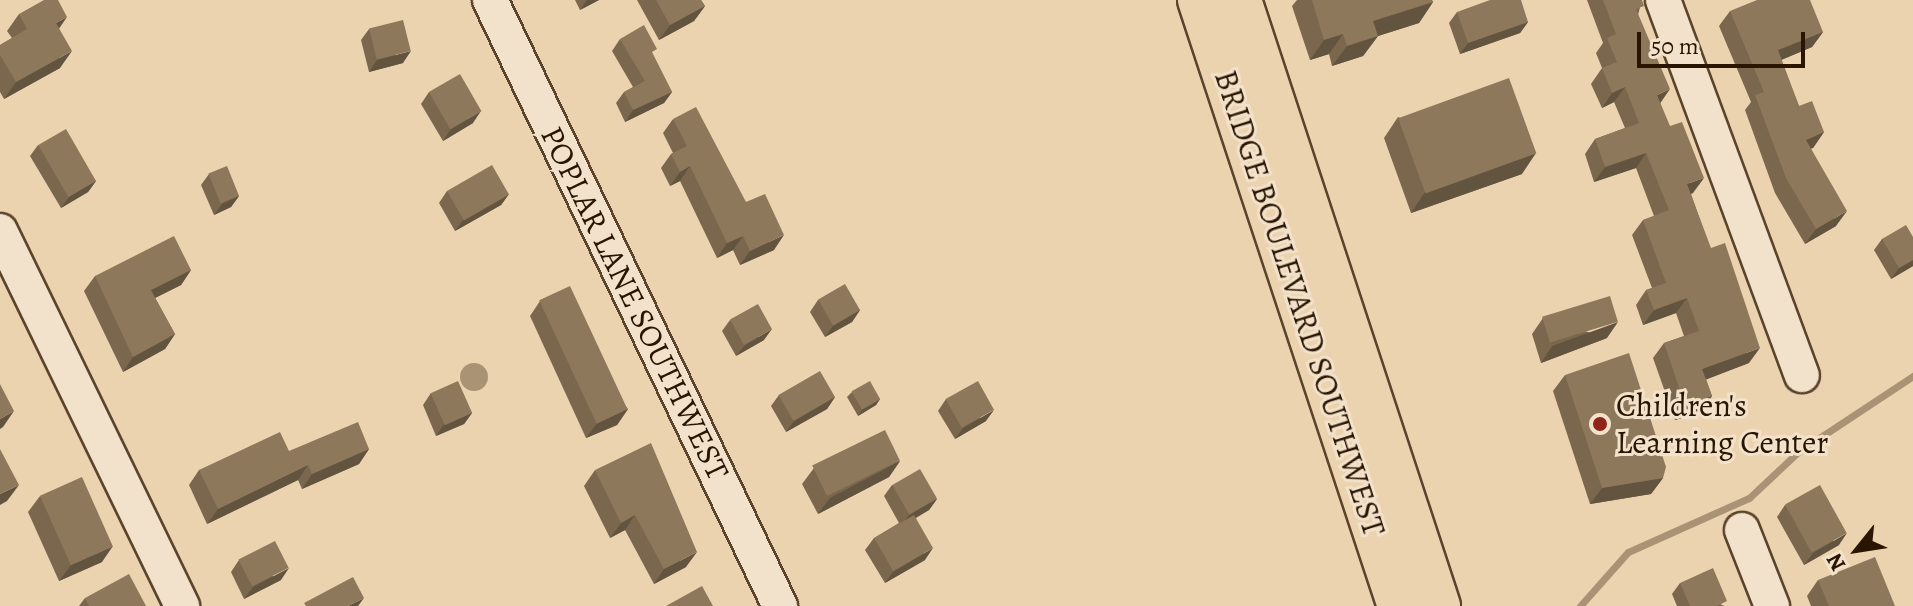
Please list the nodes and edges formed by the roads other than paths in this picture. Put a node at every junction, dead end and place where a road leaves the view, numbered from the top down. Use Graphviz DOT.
graph roads {
  1 [pos="490,0"];
  2 [pos="1199,0"];
  3 [pos="1240,0"];
  4 [pos="1663,0"];
  5 [pos="0,231"];
  6 [pos="1802,375"];
  7 [pos="1742,530"];
  8 [pos="182,606"];
  9 [pos="780,606"];
  10 [pos="1399,606"];
  11 [pos="1439,606"];
  12 [pos="1772,606"];
  1 -- 9 [label="street, POPLAR LANE SOUTHWEST"];
  2 -- 10 [label="main road, BRIDGE BOULEVARD SOUTHWEST"];
  3 -- 11 [label="main road, BRIDGE BOULEVARD SOUTHWEST"];
  4 -- 6 [label="street"];
  5 -- 8 [label="street"];
  7 -- 12 [label="street"];
}
